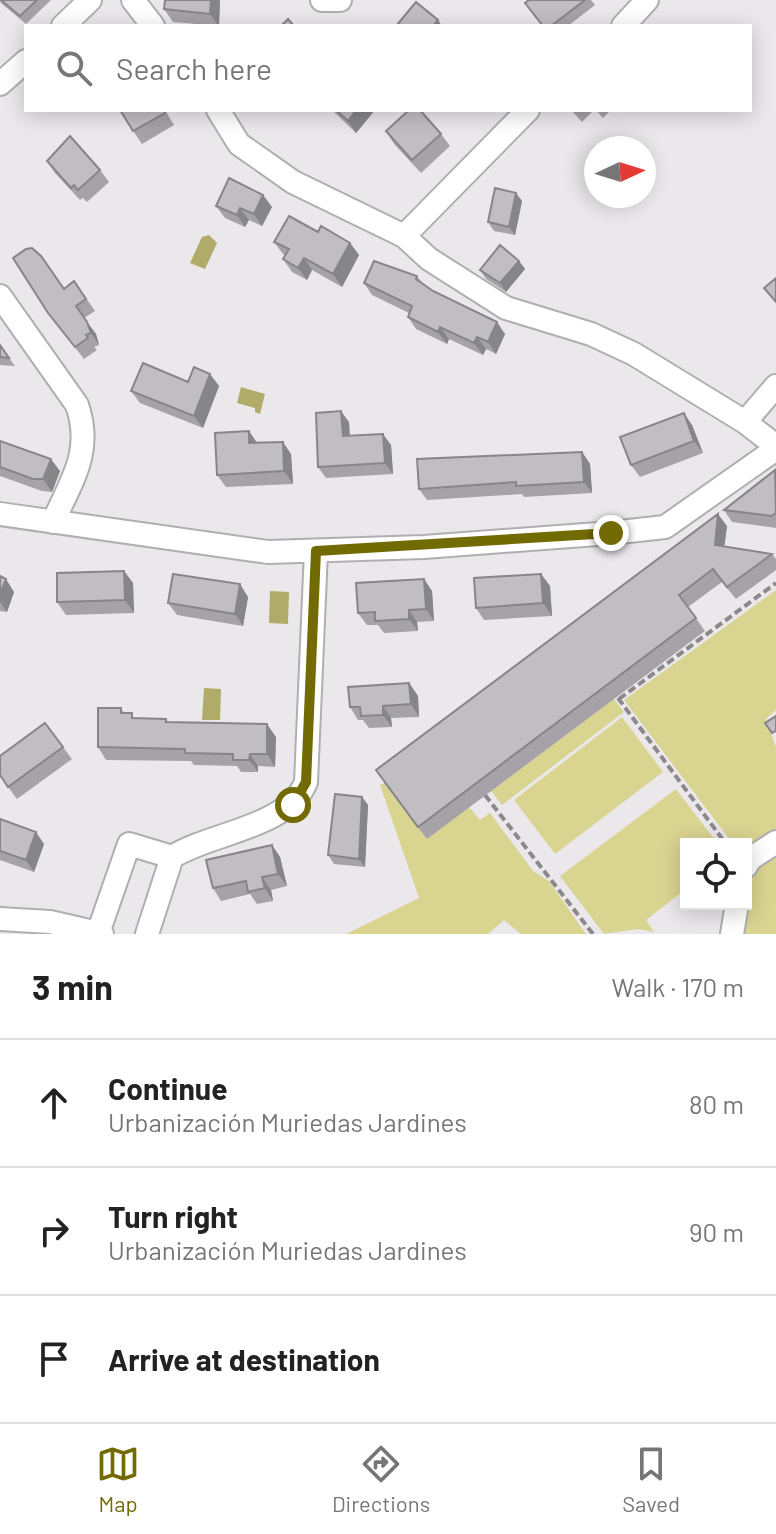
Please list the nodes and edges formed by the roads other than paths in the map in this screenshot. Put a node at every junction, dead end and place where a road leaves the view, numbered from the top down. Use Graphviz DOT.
graph roads {
  1 [pos="90,0"];
  2 [pos="133,0"];
  3 [pos="322,0"];
  4 [pos="340,0"];
  5 [pos="647,0"];
  6 [pos="65,24"];
  7 [pos="151,24"];
  8 [pos="625,24"];
  9 [pos="24,63"];
  10 [pos="0,84"];
  11 [pos="219,112"];
  12 [pos="526,112"];
  13 [pos="404,236"];
  14 [pos="0,296"];
  15 [pos="776,386"];
  16 [pos="745,422"];
  17 [pos="776,448"];
  18 [pos="0,514"];
  19 [pos="53,522"];
  20 [pos="316,551"];
  21 [pos="776,842"];
  22 [pos="172,857"];
  23 [pos="752,858"];
  24 [pos="736,910"];
  25 [pos="0,919"];
  26 [pos="100,934"];
  27 [pos="147,934"];
  28 [pos="732,934"];
  1 -- 6 [label="street"];
  2 -- 7 [label="street"];
  3 -- 4 [label="street"];
  5 -- 8 [label="street"];
  9 -- 10 [label="street"];
  11 -- 13 [label="street"];
  12 -- 13 [label="street"];
  13 -- 16 [label="street"];
  14 -- 19 [label="street"];
  15 -- 16 [label="street"];
  16 -- 17 [label="street"];
  17 -- 20 [label="street"];
  18 -- 19 [label="street"];
  19 -- 20 [label="street"];
  20 -- 22 [label="street"];
  21 -- 23 [label="street"];
  22 -- 26 [label="street"];
  22 -- 27 [label="street"];
  24 -- 28 [label="street"];
  25 -- 26 [label="street"];
}
